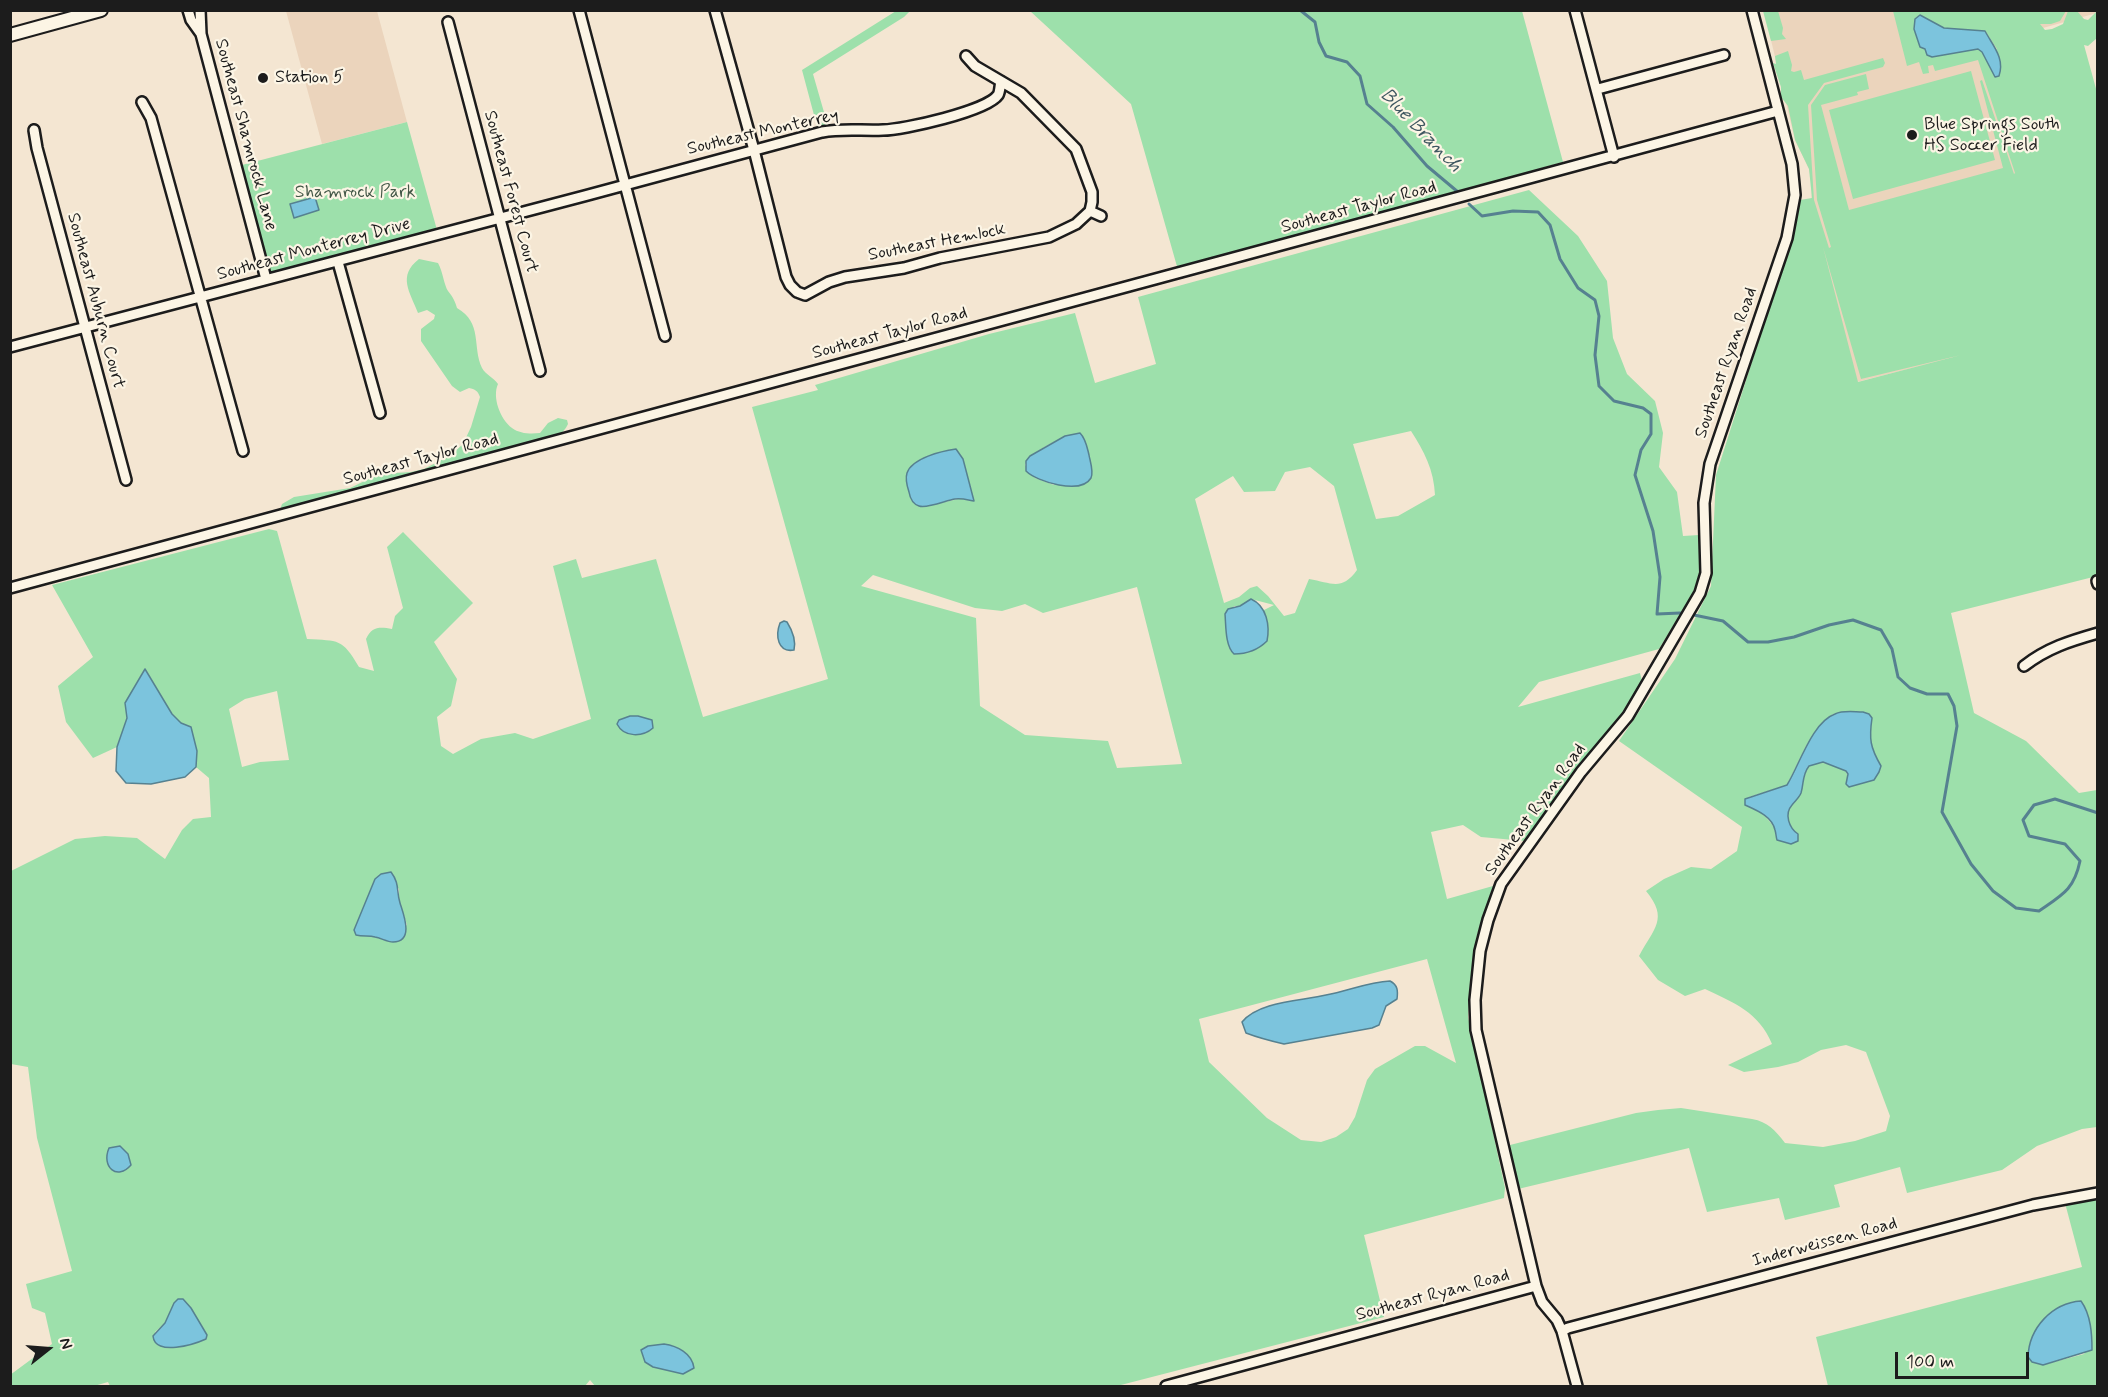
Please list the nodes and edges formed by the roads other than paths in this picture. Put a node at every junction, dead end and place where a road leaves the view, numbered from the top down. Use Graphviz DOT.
graph roads {
  1 [pos="101,10"];
  2 [pos="188,10"];
  3 [pos="200,10"];
  4 [pos="579,10"];
  5 [pos="715,10"];
  6 [pos="1575,10"];
  7 [pos="1752,10"];
  8 [pos="448,22"];
  9 [pos="201,34"];
  10 [pos="10,35"];
  11 [pos="1724,55"];
  12 [pos="966,56"];
  13 [pos="1001,81"];
  14 [pos="1598,89"];
  15 [pos="142,102"];
  16 [pos="1778,111"];
  17 [pos="34,129"];
  18 [pos="754,150"];
  19 [pos="1614,157"];
  20 [pos="625,183"];
  21 [pos="1090,211"];
  22 [pos="1101,216"];
  23 [pos="499,217"];
  24 [pos="338,262"];
  25 [pos="266,279"];
  26 [pos="796,292"];
  27 [pos="200,297"];
  28 [pos="791,303"];
  29 [pos="85,328"];
  30 [pos="665,336"];
  31 [pos="10,348"];
  32 [pos="540,371"];
  33 [pos="380,413"];
  34 [pos="243,451"];
  35 [pos="126,480"];
  36 [pos="10,588"];
  37 [pos="2097,633"];
  38 [pos="2024,666"];
  39 [pos="2097,1193"];
  40 [pos="1536,1286"];
  41 [pos="1563,1331"];
  42 [pos="1166,1386"];
  43 [pos="1577,1386"];
  1 -- 10 [label="main road"];
  2 -- 9 [label="street, Southeast Shamrock Lane"];
  3 -- 9 [label="street, Southeast Shamrock Lane"];
  4 -- 20 [label="street"];
  5 -- 18 [label="street"];
  6 -- 14 [label="street"];
  7 -- 16 [label="street, Southeast Ryan Road"];
  8 -- 23 [label="street, Southeast Forest Court"];
  9 -- 25 [label="street, Southeast Shamrock Lane"];
  11 -- 14 [label="street"];
  12 -- 13 [label="street"];
  13 -- 18 [label="street, Southeast Monterrey"];
  13 -- 21 [label="street"];
  14 -- 19 [label="street"];
  15 -- 27 [label="street"];
  16 -- 19 [label="street, Southeast Taylor Road"];
  16 -- 40 [label="street, Southeast Ryan Road"];
  17 -- 29 [label="street, Southeast Auburn Court"];
  18 -- 20 [label="street, Southeast Monterrey"];
  18 -- 26 [label="street"];
  19 -- 36 [label="street, Southeast Taylor Road"];
  20 -- 23 [label="street, Southeast Monterrey Drive"];
  20 -- 30 [label="street"];
  21 -- 22 [label="street"];
  21 -- 26 [label="street, Southeast Hemlock"];
  23 -- 24 [label="street, Southeast Monterrey Drive"];
  23 -- 32 [label="street, Southeast Forest Court"];
  24 -- 25 [label="street, Southeast Monterrey Drive"];
  24 -- 33 [label="street"];
  25 -- 27 [label="street, Southeast Monterrey Drive"];
  26 -- 28 [label="street"];
  27 -- 29 [label="street, Southeast Monterrey Drive"];
  27 -- 34 [label="street"];
  29 -- 31 [label="street, Southeast Monterrey Drive"];
  29 -- 35 [label="street, Southeast Auburn Court"];
  37 -- 38 [label="street"];
  39 -- 41 [label="street, Inderweissen Road"];
  40 -- 41 [label="street"];
  40 -- 42 [label="street, Southeast Ryan Road"];
  41 -- 43 [label="street"];
}
